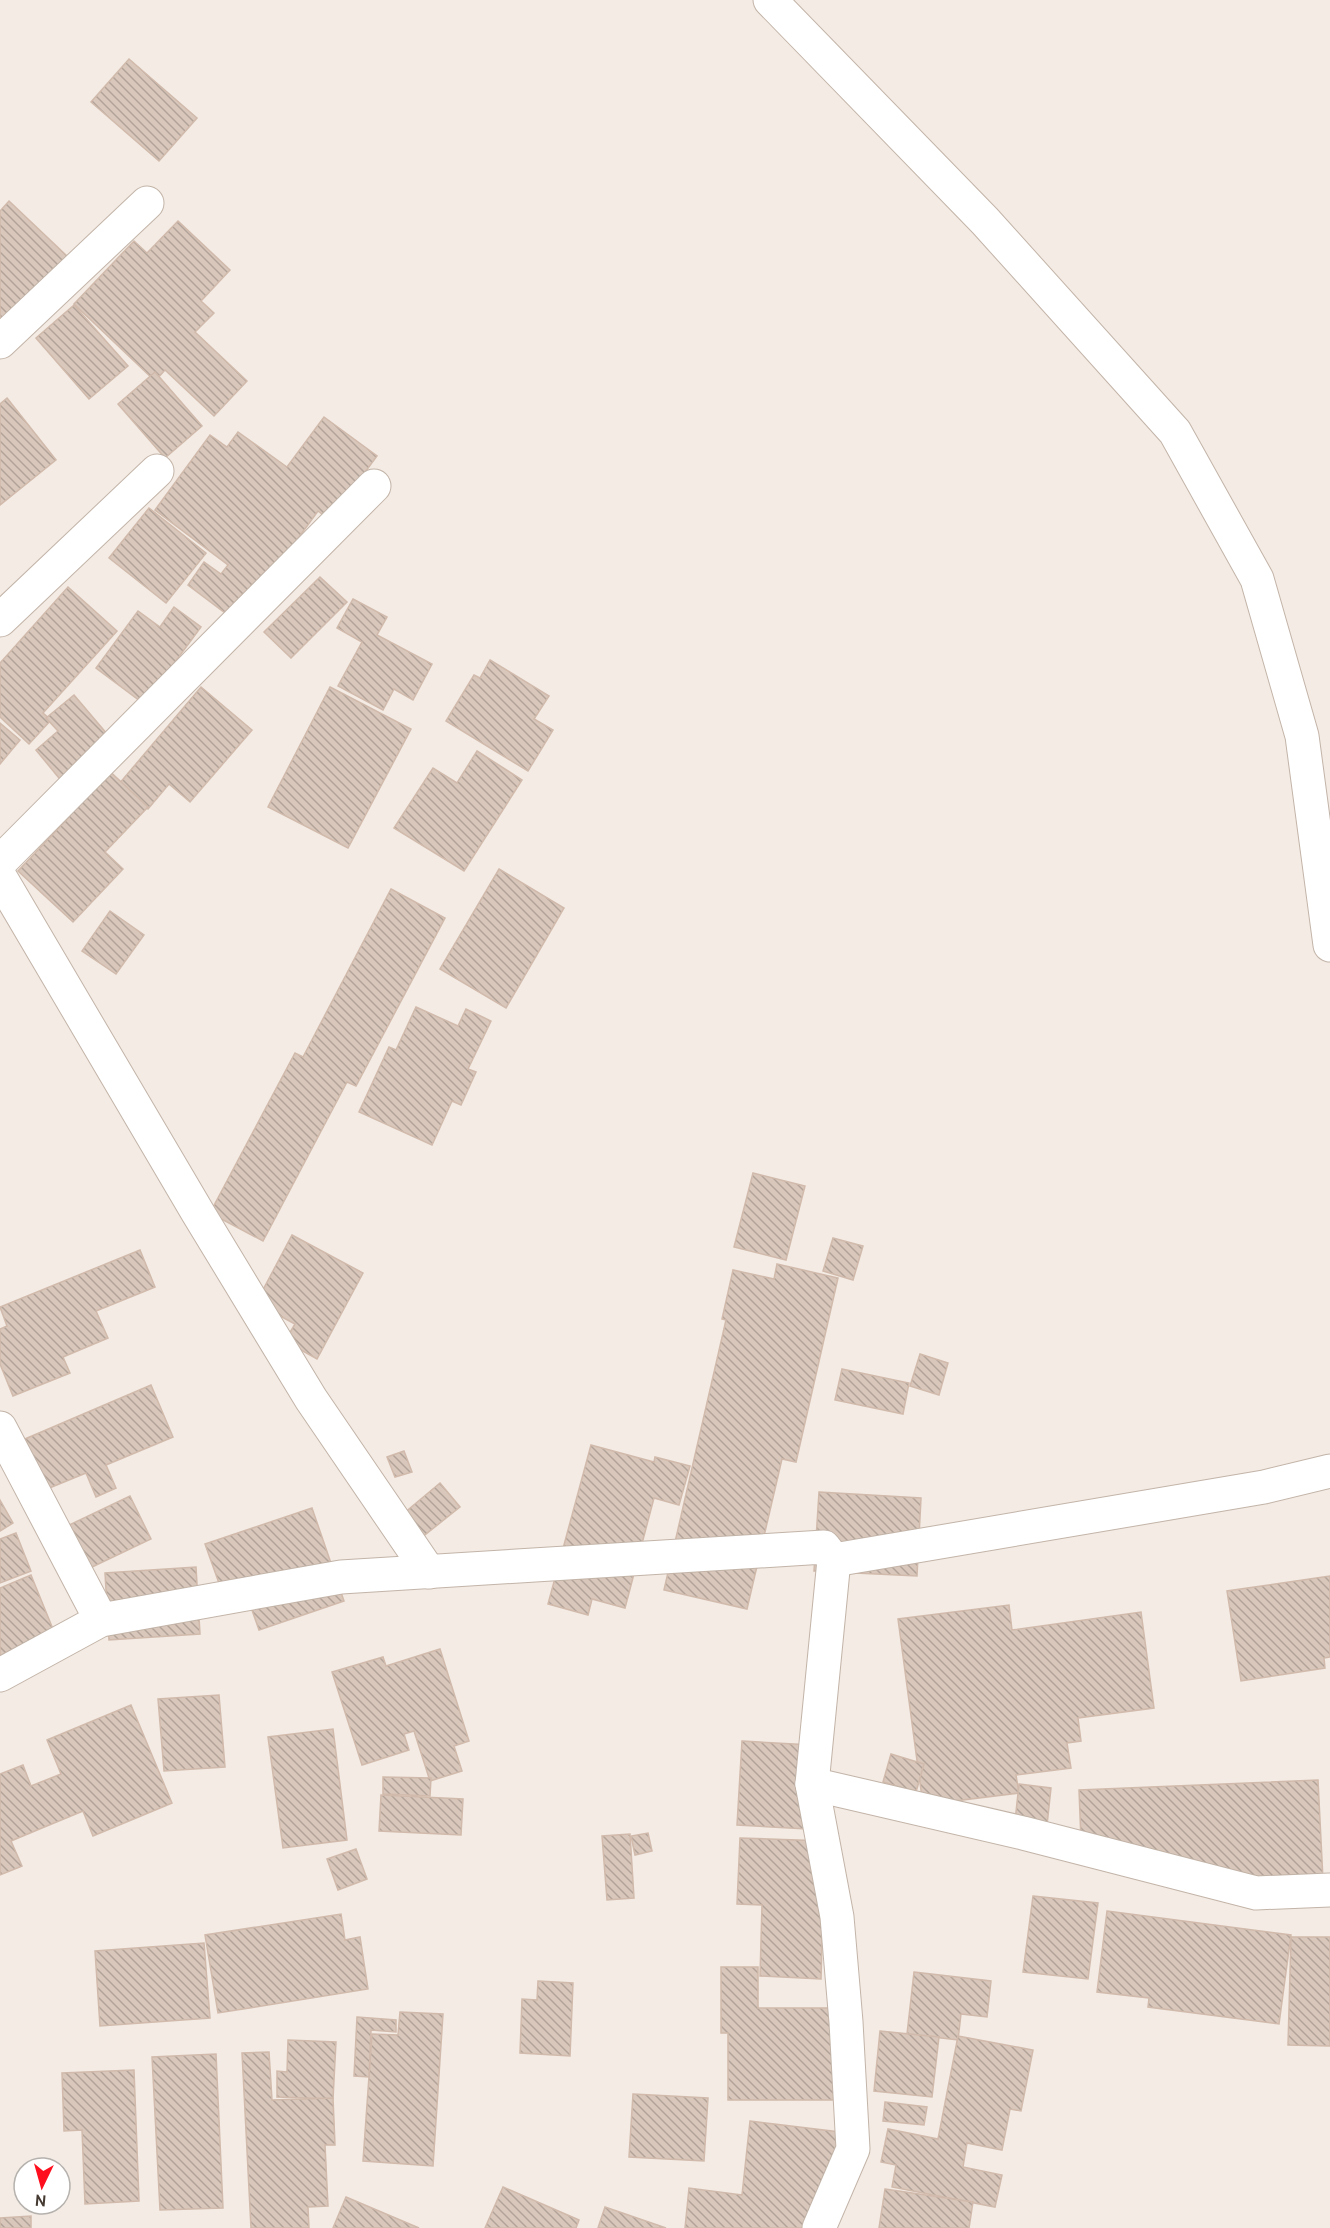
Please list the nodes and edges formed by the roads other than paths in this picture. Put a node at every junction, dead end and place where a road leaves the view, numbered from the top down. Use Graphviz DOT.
graph roads {
  1 [pos="770,0"];
  2 [pos="147,203"];
  3 [pos="0,342"];
  4 [pos="157,471"];
  5 [pos="374,486"];
  6 [pos="0,620"];
  7 [pos="0,862"];
  8 [pos="0,877"];
  9 [pos="1330,945"];
  10 [pos="0,1428"];
  11 [pos="1330,1471"];
  12 [pos="834,1560"];
  13 [pos="429,1572"];
  14 [pos="101,1620"];
  15 [pos="0,1676"];
  16 [pos="812,1784"];
  17 [pos="1330,1890"];
  18 [pos="819,2228"];
  1 -- 9 [label="street"];
  2 -- 3 [label="street"];
  4 -- 6 [label="street"];
  5 -- 7 [label="street"];
  8 -- 13 [label="street"];
  10 -- 14 [label="street"];
  11 -- 12 [label="street"];
  12 -- 13 [label="street"];
  12 -- 16 [label="street"];
  13 -- 14 [label="street"];
  14 -- 15 [label="street"];
  16 -- 17 [label="street"];
  16 -- 18 [label="street"];
}
